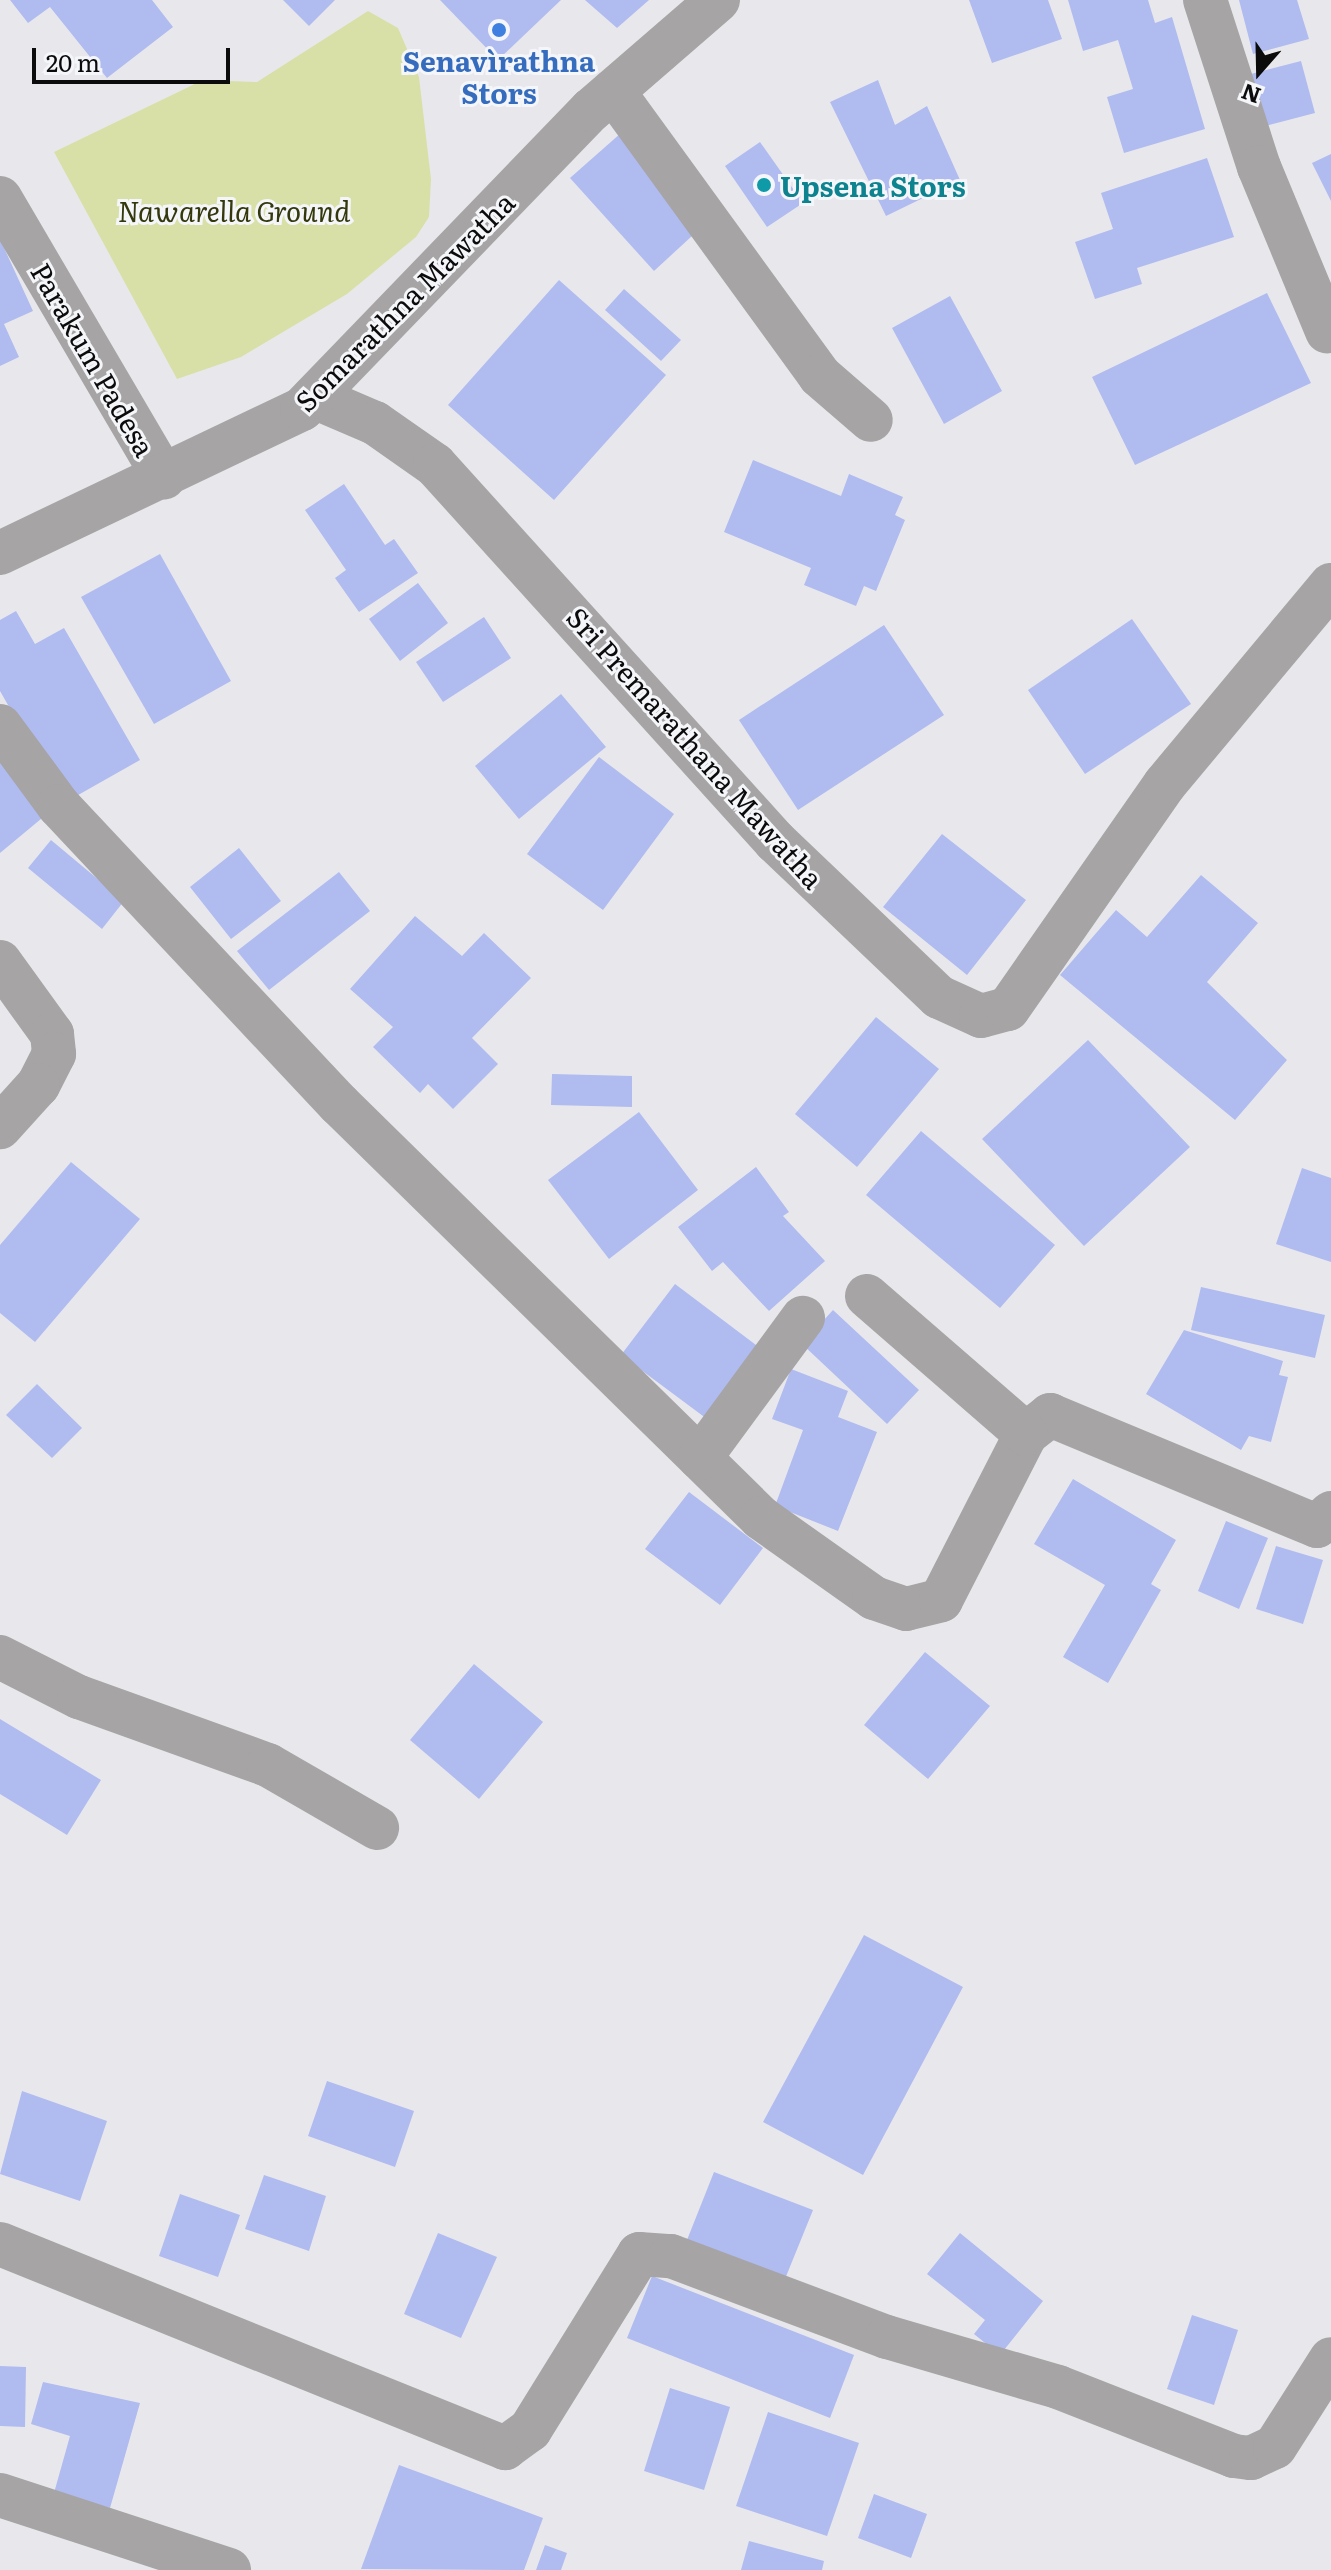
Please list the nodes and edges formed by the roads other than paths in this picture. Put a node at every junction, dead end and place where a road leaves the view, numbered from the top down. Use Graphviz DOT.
graph roads {
  1 [pos="718,0"];
  2 [pos="1205,0"];
  3 [pos="613,91"];
  4 [pos="0,198"];
  5 [pos="1327,331"];
  6 [pos="314,397"];
  7 [pos="871,420"];
  8 [pos="164,478"];
  9 [pos="0,553"];
  10 [pos="1331,585"];
  11 [pos="0,726"];
  12 [pos="0,962"];
  13 [pos="0,1127"];
  14 [pos="867,1296"];
  15 [pos="803,1318"];
  16 [pos="1026,1434"];
  17 [pos="700,1458"];
  18 [pos="1331,1513"];
  19 [pos="0,1657"];
  20 [pos="377,1828"];
  21 [pos="0,2244"];
  22 [pos="1331,2359"];
  23 [pos="0,2495"];
  24 [pos="229,2570"];
  1 -- 3 [label="street, Somarathna Mawatha"];
  2 -- 5 [label="street"];
  3 -- 6 [label="street, Somarathna Mawatha"];
  3 -- 7 [label="street"];
  4 -- 8 [label="street, Parakum Padesa"];
  6 -- 8 [label="street, Somarathna Mawatha"];
  6 -- 10 [label="street, Sri Premarathana Mawatha"];
  8 -- 9 [label="street, Somarathna Mawatha"];
  11 -- 17 [label="street"];
  12 -- 13 [label="street"];
  14 -- 16 [label="street"];
  15 -- 17 [label="street"];
  16 -- 17 [label="street"];
  16 -- 18 [label="street"];
  19 -- 20 [label="street"];
  21 -- 22 [label="street"];
  23 -- 24 [label="street"];
}
